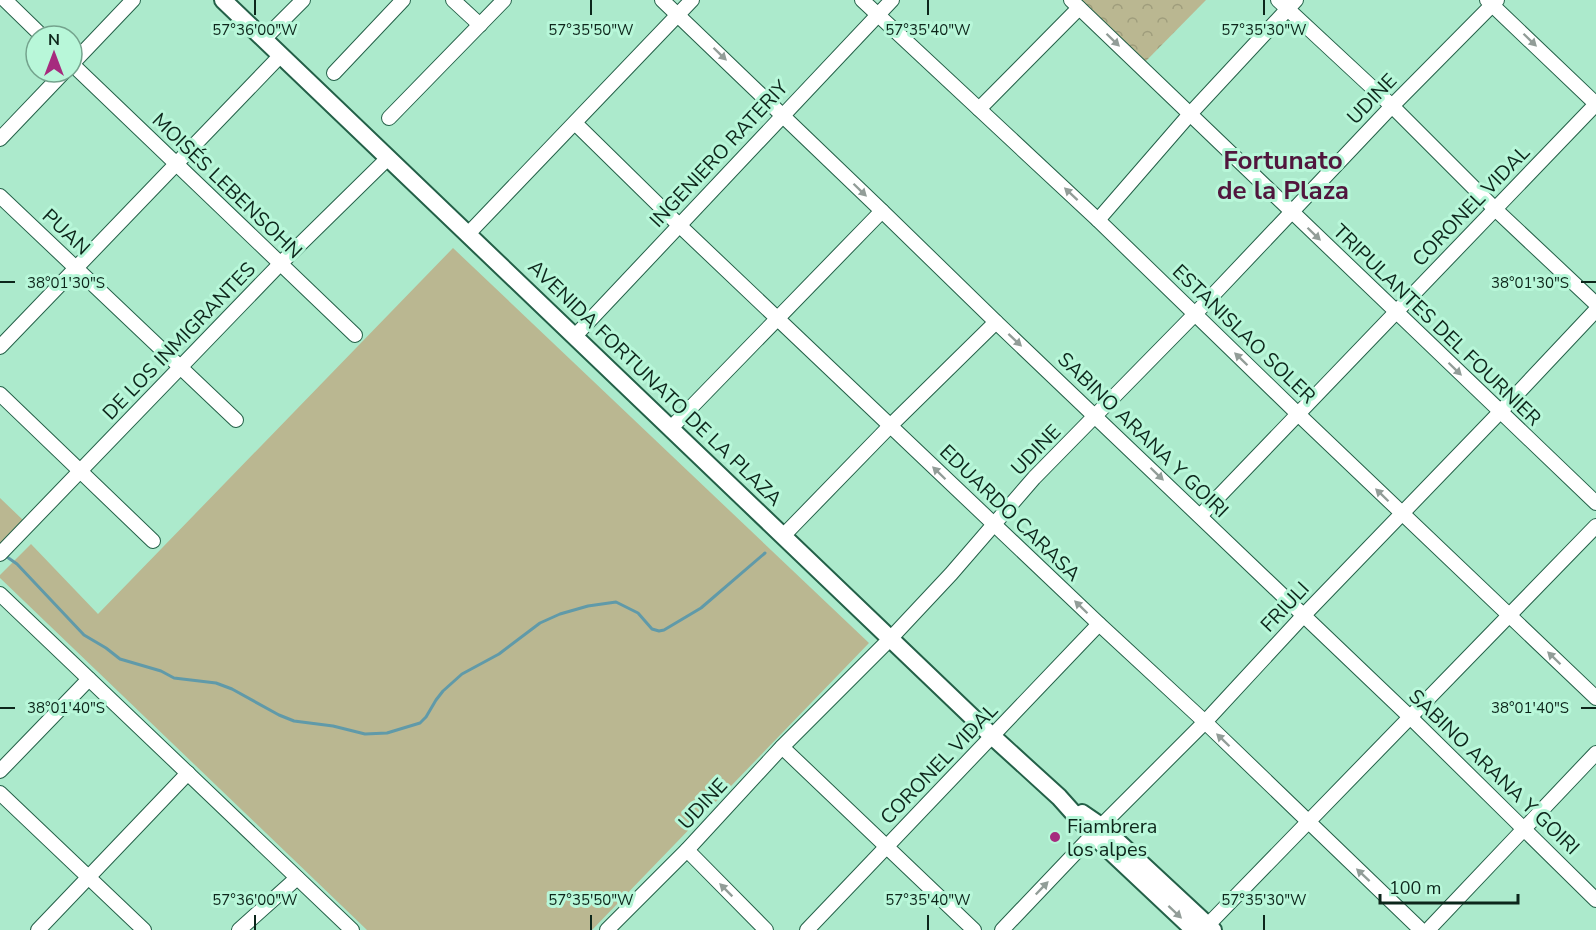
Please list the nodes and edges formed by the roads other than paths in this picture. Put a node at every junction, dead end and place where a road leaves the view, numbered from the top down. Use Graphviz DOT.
graph roads {
  1 [pos="5,0"];
  2 [pos="133,0"];
  3 [pos="223,0"];
  4 [pos="303,0"];
  5 [pos="403,0"];
  6 [pos="453,0"];
  7 [pos="504,0"];
  8 [pos="662,0"];
  9 [pos="692,0"];
  10 [pos="862,0"];
  11 [pos="892,0"];
  12 [pos="1492,2"];
  13 [pos="1287,3"];
  14 [pos="1075,4"];
  15 [pos="678,14"];
  16 [pos="878,15"];
  17 [pos="30,24"];
  18 [pos="480,25"];
  19 [pos="264,39"];
  20 [pos="84,51"];
  21 [pos="281,55"];
  22 [pos="334,72"];
  23 [pos="84,76"];
  24 [pos="53,84"];
  25 [pos="1596,104"];
  26 [pos="1392,106"];
  27 [pos="979,109"];
  28 [pos="1190,114"];
  29 [pos="782,115"];
  30 [pos="389,118"];
  31 [pos="575,123"];
  32 [pos="0,139"];
  33 [pos="388,158"];
  34 [pos="175,163"];
  35 [pos="0,196"];
  36 [pos="1495,209"];
  37 [pos="882,211"];
  38 [pos="1292,214"];
  39 [pos="1098,220"];
  40 [pos="679,225"];
  41 [pos="468,234"];
  42 [pos="280,264"];
  43 [pos="76,268"];
  44 [pos="1596,304"];
  45 [pos="1596,310"];
  46 [pos="1396,312"];
  47 [pos="1196,314"];
  48 [pos="778,319"];
  49 [pos="996,322"];
  50 [pos="355,335"];
  51 [pos="575,336"];
  52 [pos="0,347"];
  53 [pos="180,367"];
  54 [pos="0,394"];
  55 [pos="1500,412"];
  56 [pos="1298,414"];
  57 [pos="1096,416"];
  58 [pos="236,420"];
  59 [pos="890,426"];
  60 [pos="671,428"];
  61 [pos="81,471"];
  62 [pos="1596,503"];
  63 [pos="1402,514"];
  64 [pos="1200,516"];
  65 [pos="994,525"];
  66 [pos="1596,526"];
  67 [pos="784,535"];
  68 [pos="153,541"];
  69 [pos="0,554"];
  70 [pos="0,594"];
  71 [pos="1304,615"];
  72 [pos="1509,615"];
  73 [pos="1099,624"];
  74 [pos="891,638"];
  75 [pos="89,679"];
  76 [pos="1596,698"];
  77 [pos="1410,717"];
  78 [pos="1205,722"];
  79 [pos="992,736"];
  80 [pos="782,747"];
  81 [pos="1596,753"];
  82 [pos="0,771"];
  83 [pos="188,774"];
  84 [pos="0,793"];
  85 [pos="1308,823"];
  86 [pos="1525,829"];
  87 [pos="1097,831"];
  88 [pos="887,846"];
  89 [pos="687,850"];
  90 [pos="89,877"];
  91 [pos="297,878"];
  92 [pos="1596,900"];
  93 [pos="244,929"];
  94 [pos="1205,929"];
  95 [pos="38,930"];
  96 [pos="144,930"];
  97 [pos="352,930"];
  98 [pos="607,930"];
  99 [pos="766,930"];
  100 [pos="807,930"];
  101 [pos="974,930"];
  102 [pos="1002,930"];
  103 [pos="1421,930"];
  104 [pos="1428,930"];
  1 -- 17 [label="street"];
  2 -- 20 [label="street"];
  3 -- 19 [label="main road, AVENIDA FORTUNATO DE LA PLAZA"];
  4 -- 19 [label="street"];
  5 -- 22 [label="street"];
  6 -- 18 [label="street"];
  7 -- 18 [label="street"];
  8 -- 15 [label="street, SABINO ARANA Y GOIRI"];
  9 -- 15 [label="street"];
  10 -- 16 [label="street, ESTANISLAO SOLER"];
  11 -- 16 [label="street, INGENIERO RATERIY"];
  12 -- 25 [label="street, one-way"];
  12 -- 26 [label="street, UDINE"];
  13 -- 26 [label="street"];
  13 -- 28 [label="street"];
  14 -- 27 [label="street"];
  14 -- 28 [label="street, TRIPULANTES DEL FOURNIER, one-way"];
  15 -- 29 [label="street, SABINO ARANA Y GOIRI, one-way"];
  15 -- 31 [label="street"];
  16 -- 27 [label="street, ESTANISLAO SOLER"];
  16 -- 29 [label="street, INGENIERO RATERIY"];
  18 -- 30 [label="street"];
  19 -- 21 [label="main road, AVENIDA FORTUNATO DE LA PLAZA"];
  21 -- 33 [label="main road, AVENIDA FORTUNATO DE LA PLAZA"];
  21 -- 34 [label="street"];
  23 -- 34 [label="street, MOISÉS LEBENSOHN"];
  24 -- 32 [label="street"];
  25 -- 36 [label="street, CORONEL VIDAL"];
  26 -- 36 [label="street"];
  26 -- 38 [label="street, UDINE"];
  39 -- 27 [label="street, ESTANISLAO SOLER, one-way"];
  28 -- 38 [label="street, TRIPULANTES DEL FOURNIER"];
  28 -- 39 [label="street"];
  29 -- 37 [label="street, SABINO ARANA Y GOIRI, one-way"];
  29 -- 40 [label="street, INGENIERO RATERIY"];
  31 -- 40 [label="street, EDUARDO CARASA"];
  31 -- 41 [label="street"];
  33 -- 41 [label="main road, AVENIDA FORTUNATO DE LA PLAZA"];
  33 -- 42 [label="street, DE LOS INMIGRANTES"];
  34 -- 42 [label="street, MOISÉS LEBENSOHN"];
  34 -- 43 [label="street"];
  35 -- 43 [label="street, PUAN"];
  36 -- 44 [label="street"];
  36 -- 46 [label="street, CORONEL VIDAL"];
  37 -- 48 [label="street"];
  37 -- 49 [label="street, SABINO ARANA Y GOIRI"];
  38 -- 46 [label="street, TRIPULANTES DEL FOURNIER, one-way"];
  38 -- 47 [label="street, UDINE"];
  39 -- 47 [label="street, ESTANISLAO SOLER"];
  40 -- 48 [label="street, EDUARDO CARASA"];
  40 -- 51 [label="street, INGENIERO RATERIY"];
  41 -- 51 [label="main road, AVENIDA FORTUNATO DE LA PLAZA"];
  42 -- 50 [label="street, MOISÉS LEBENSOHN"];
  42 -- 53 [label="street, DE LOS INMIGRANTES"];
  43 -- 52 [label="street"];
  43 -- 53 [label="street, PUAN"];
  45 -- 55 [label="street, FRIULI"];
  46 -- 55 [label="street, TRIPULANTES DEL FOURNIER, one-way"];
  46 -- 56 [label="street, CORONEL VIDAL"];
  56 -- 47 [label="street, ESTANISLAO SOLER, one-way"];
  47 -- 57 [label="street, UDINE"];
  48 -- 59 [label="street, EDUARDO CARASA"];
  48 -- 60 [label="street"];
  49 -- 57 [label="street, SABINO ARANA Y GOIRI, one-way"];
  49 -- 59 [label="street"];
  51 -- 60 [label="main road, AVENIDA FORTUNATO DE LA PLAZA"];
  53 -- 58 [label="street, PUAN"];
  53 -- 61 [label="street, DE LOS INMIGRANTES"];
  54 -- 61 [label="street"];
  55 -- 62 [label="street, TRIPULANTES DEL FOURNIER"];
  55 -- 63 [label="street, FRIULI"];
  63 -- 56 [label="street, ESTANISLAO SOLER, one-way"];
  56 -- 64 [label="street, CORONEL VIDAL"];
  57 -- 64 [label="street, SABINO ARANA Y GOIRI, one-way"];
  57 -- 65 [label="street, UDINE"];
  65 -- 59 [label="street, EDUARDO CARASA, one-way"];
  59 -- 67 [label="street"];
  60 -- 67 [label="main road, AVENIDA FORTUNATO DE LA PLAZA"];
  61 -- 68 [label="street"];
  61 -- 69 [label="street, DE LOS INMIGRANTES"];
  63 -- 71 [label="street, FRIULI"];
  63 -- 72 [label="street, ESTANISLAO SOLER"];
  64 -- 71 [label="street, SABINO ARANA Y GOIRI"];
  73 -- 65 [label="street, EDUARDO CARASA, one-way"];
  65 -- 74 [label="street, UDINE"];
  66 -- 72 [label="street"];
  67 -- 74 [label="main road, AVENIDA FORTUNATO DE LA PLAZA"];
  70 -- 75 [label="street"];
  71 -- 77 [label="street, SABINO ARANA Y GOIRI"];
  71 -- 78 [label="street, FRIULI"];
  76 -- 72 [label="street, ESTANISLAO SOLER, one-way"];
  72 -- 77 [label="street"];
  73 -- 78 [label="street, EDUARDO CARASA"];
  73 -- 79 [label="street, CORONEL VIDAL"];
  74 -- 79 [label="main road, AVENIDA FORTUNATO DE LA PLAZA"];
  74 -- 80 [label="street, UDINE"];
  75 -- 82 [label="street"];
  75 -- 83 [label="street"];
  77 -- 85 [label="street"];
  77 -- 86 [label="street, SABINO ARANA Y GOIRI"];
  85 -- 78 [label="street, EDUARDO CARASA, one-way"];
  78 -- 87 [label="street, FRIULI"];
  79 -- 87 [label="main road, AVENIDA FORTUNATO DE LA PLAZA"];
  79 -- 88 [label="street, CORONEL VIDAL"];
  80 -- 88 [label="street"];
  80 -- 89 [label="street, UDINE"];
  81 -- 86 [label="street"];
  83 -- 90 [label="street"];
  83 -- 91 [label="street"];
  84 -- 90 [label="street"];
  85 -- 94 [label="street"];
  103 -- 85 [label="street, EDUARDO CARASA, one-way"];
  86 -- 92 [label="street, SABINO ARANA Y GOIRI"];
  86 -- 104 [label="street"];
  87 -- 94 [label="main road, AVENIDA FORTUNATO DE LA PLAZA"];
  102 -- 87 [label="street, FRIULI, one-way"];
  88 -- 100 [label="street, CORONEL VIDAL"];
  88 -- 101 [label="street"];
  89 -- 98 [label="street, UDINE"];
  99 -- 89 [label="street, one-way"];
  90 -- 95 [label="street"];
  90 -- 96 [label="street"];
  91 -- 93 [label="street"];
  91 -- 97 [label="street"];
}
